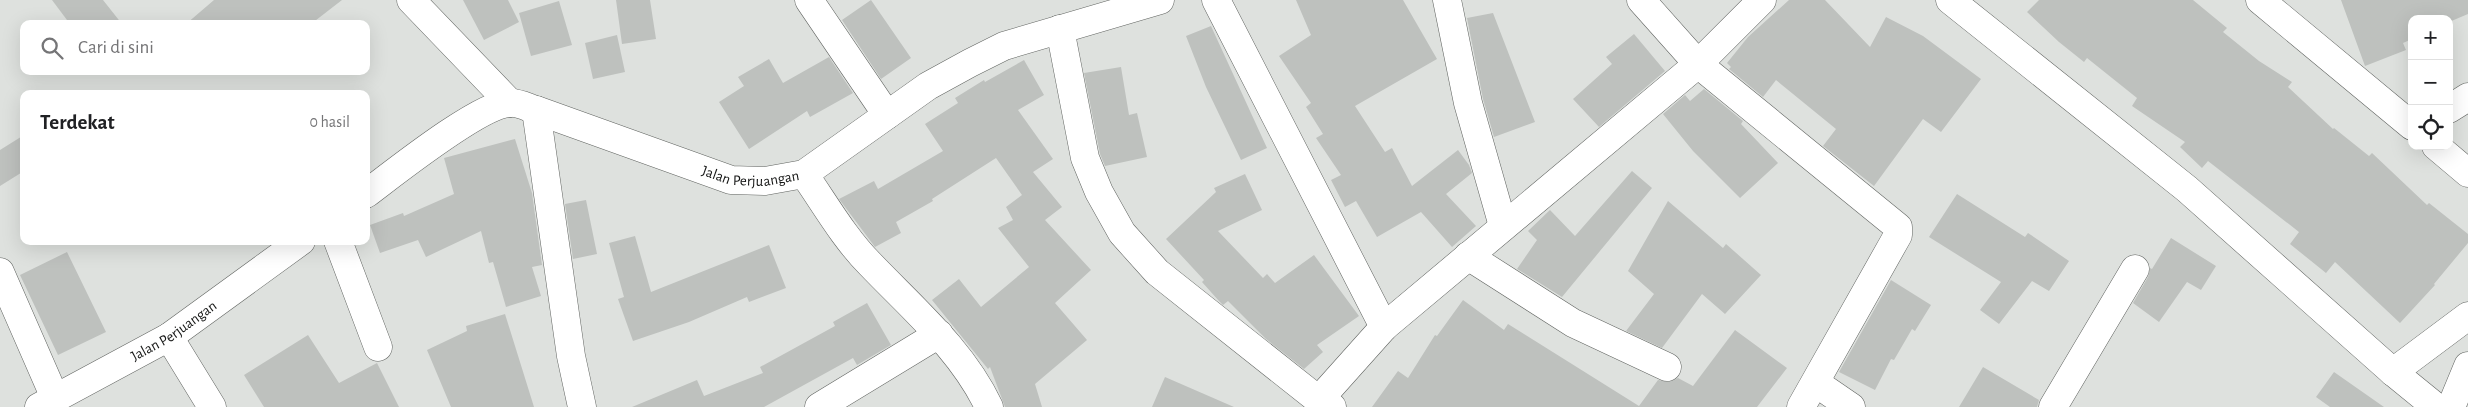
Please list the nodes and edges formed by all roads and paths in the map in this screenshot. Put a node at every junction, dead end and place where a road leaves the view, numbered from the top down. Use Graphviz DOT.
graph roads {
  1 [pos="411,0"];
  2 [pos="809,0"];
  3 [pos="1160,0"];
  4 [pos="1216,0"];
  5 [pos="1447,0"];
  6 [pos="1641,0"];
  7 [pos="1762,0"];
  8 [pos="1950,0"];
  9 [pos="2260,0"];
  10 [pos="1060,29"];
  11 [pos="1698,64"];
  12 [pos="2468,97"];
  13 [pos="510,102"];
  14 [pos="2453,106"];
  15 [pos="536,110"];
  16 [pos="887,115"];
  17 [pos="2408,123"];
  18 [pos="2441,150"];
  19 [pos="2468,173"];
  20 [pos="804,174"];
  21 [pos="370,191"];
  22 [pos="1504,226"];
  23 [pos="296,245"];
  24 [pos="340,245"];
  25 [pos="1468,256"];
  26 [pos="2135,269"];
  27 [pos="0,272"];
  28 [pos="2468,316"];
  29 [pos="1384,327"];
  30 [pos="939,334"];
  31 [pos="169,337"];
  32 [pos="378,347"];
  33 [pos="2468,366"];
  34 [pos="1667,367"];
  35 [pos="2393,372"];
  36 [pos="1816,382"];
  37 [pos="47,402"];
  38 [pos="1324,405"];
  39 [pos="212,407"];
  40 [pos="582,407"];
  41 [pos="819,407"];
  42 [pos="990,407"];
  43 [pos="1801,407"];
  44 [pos="1851,407"];
  45 [pos="2053,407"];
  46 [pos="2436,407"];
  47 [pos="2451,407"];
  1 -- 13 [label="street"];
  2 -- 16 [label="street"];
  3 -- 10 [label="street, Jalan Perjuangan"];
  4 -- 29 [label="street"];
  5 -- 22 [label="street"];
  6 -- 11 [label="street"];
  7 -- 11 [label="street"];
  8 -- 35 [label="street"];
  9 -- 17 [label="street"];
  10 -- 16 [label="street, Jalan Perjuangan"];
  10 -- 38 [label="street"];
  11 -- 22 [label="street"];
  11 -- 36 [label="street"];
  12 -- 14 [label="street"];
  13 -- 15 [label="street, Jalan Perjuangan"];
  13 -- 21 [label="street"];
  15 -- 20 [label="street, Jalan Perjuangan"];
  15 -- 40 [label="street"];
  16 -- 20 [label="street, Jalan Perjuangan"];
  18 -- 19 [label="street"];
  20 -- 30 [label="street"];
  22 -- 25 [label="street"];
  23 -- 31 [label="street, Jalan Perjuangan"];
  24 -- 32 [label="street"];
  25 -- 29 [label="street"];
  25 -- 34 [label="street"];
  26 -- 45 [label="street"];
  27 -- 37 [label="street"];
  28 -- 35 [label="street"];
  29 -- 38 [label="street"];
  30 -- 41 [label="street"];
  30 -- 42 [label="street"];
  31 -- 37 [label="street, Jalan Perjuangan"];
  31 -- 39 [label="street"];
  33 -- 47 [label="street"];
  35 -- 46 [label="street"];
  36 -- 43 [label="street"];
  36 -- 44 [label="street"];
}
